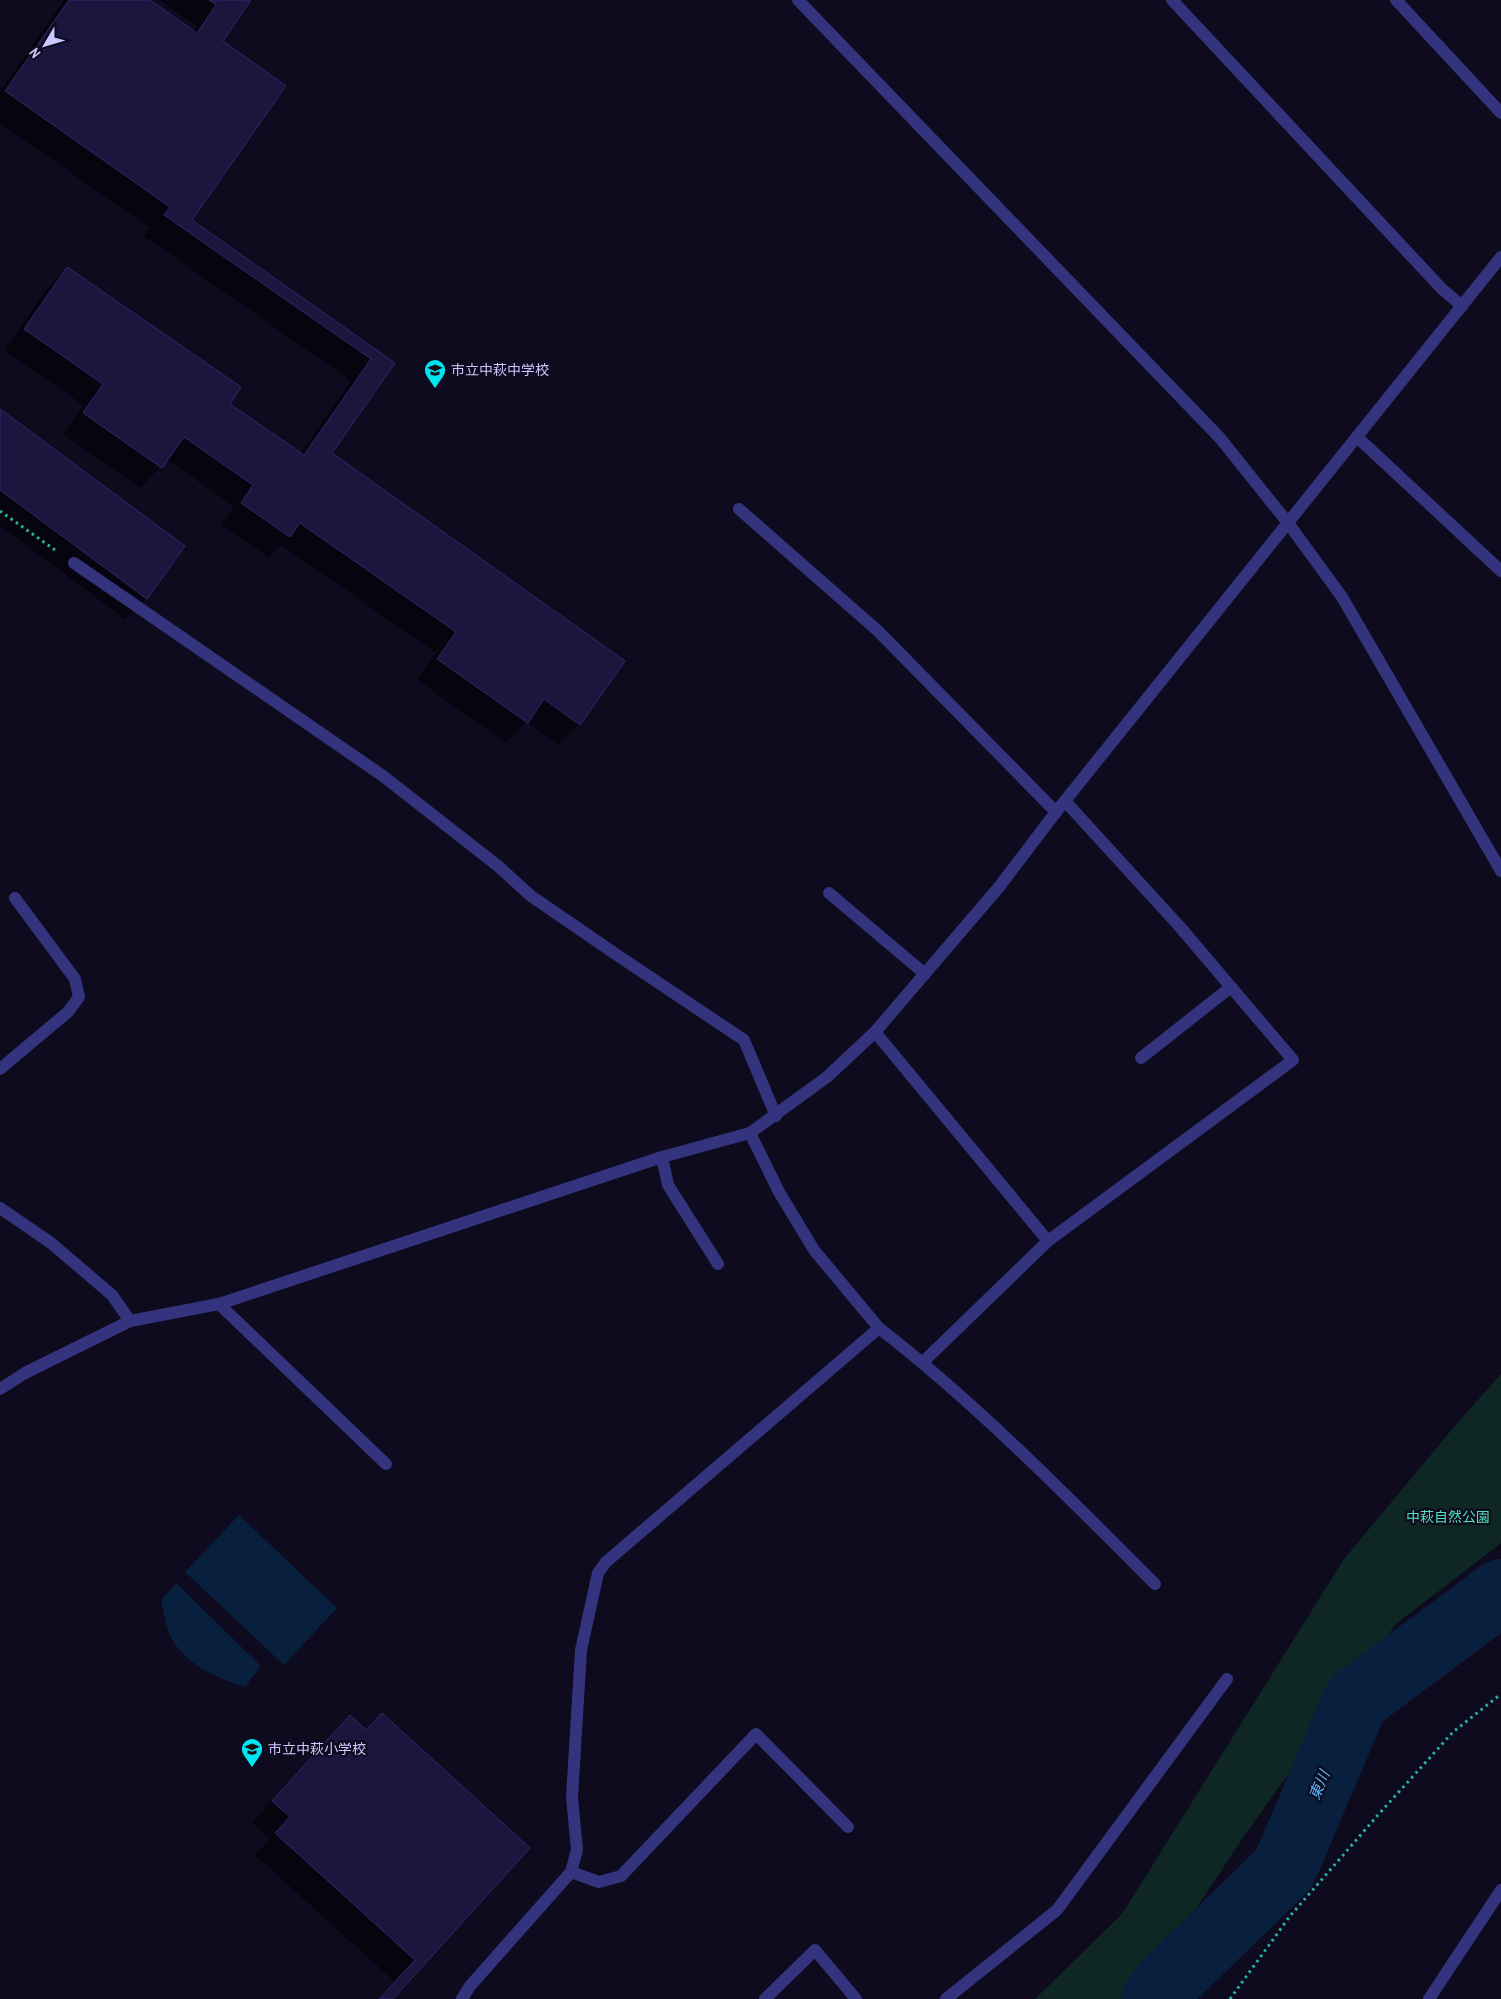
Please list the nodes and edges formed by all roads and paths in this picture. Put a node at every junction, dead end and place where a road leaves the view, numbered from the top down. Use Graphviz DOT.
graph roads {
  1 [pos="798,0"];
  2 [pos="1172,0"];
  3 [pos="1396,0"];
  4 [pos="1501,113"];
  5 [pos="1501,257"];
  6 [pos="1462,306"];
  7 [pos="1357,437"];
  8 [pos="739,509"];
  9 [pos="0,511"];
  10 [pos="1288,523"];
  11 [pos="74,563"];
  12 [pos="1501,571"];
  13 [pos="1066,801"];
  14 [pos="1056,812"];
  15 [pos="1501,871"];
  16 [pos="829,893"];
  17 [pos="15,898"];
  18 [pos="925,974"];
  19 [pos="1231,987"];
  20 [pos="875,1032"];
  21 [pos="1140,1058"];
  22 [pos="0,1069"];
  23 [pos="776,1116"];
  24 [pos="750,1133"];
  25 [pos="662,1157"];
  26 [pos="0,1208"];
  27 [pos="1048,1241"];
  28 [pos="718,1264"];
  29 [pos="219,1304"];
  30 [pos="130,1321"];
  31 [pos="879,1328"];
  32 [pos="923,1362"];
  33 [pos="0,1389"];
  34 [pos="386,1464"];
  35 [pos="1154,1584"];
  36 [pos="1227,1678"];
  37 [pos="1501,1694"];
  38 [pos="848,1827"];
  39 [pos="571,1872"];
  40 [pos="1501,1890"];
  41 [pos="462,1999"];
  42 [pos="765,1999"];
  43 [pos="856,1999"];
  44 [pos="946,1999"];
  45 [pos="1230,1999"];
  46 [pos="1429,1999"];
  1 -- 10 [label="street"];
  2 -- 6 [label="street"];
  3 -- 4 [label="street"];
  5 -- 6 [label="street"];
  6 -- 7 [label="street"];
  7 -- 10 [label="street"];
  7 -- 12 [label="street"];
  8 -- 14 [label="street"];
  9 -- 11 [label="path"];
  10 -- 13 [label="street"];
  10 -- 15 [label="street"];
  11 -- 23 [label="street"];
  13 -- 14 [label="street"];
  13 -- 19 [label="street"];
  14 -- 18 [label="street"];
  16 -- 18 [label="street"];
  17 -- 22 [label="street"];
  18 -- 20 [label="street"];
  19 -- 21 [label="street"];
  19 -- 27 [label="street"];
  20 -- 23 [label="street"];
  20 -- 27 [label="street"];
  23 -- 24 [label="street"];
  24 -- 25 [label="street"];
  24 -- 31 [label="street"];
  25 -- 28 [label="street"];
  25 -- 29 [label="street"];
  26 -- 30 [label="street"];
  27 -- 32 [label="street"];
  29 -- 30 [label="street"];
  29 -- 34 [label="street"];
  30 -- 33 [label="street"];
  31 -- 32 [label="street"];
  31 -- 39 [label="street"];
  32 -- 35 [label="street"];
  36 -- 44 [label="street"];
  37 -- 45 [label="path"];
  38 -- 39 [label="street"];
  39 -- 41 [label="street"];
  40 -- 46 [label="street"];
  42 -- 43 [label="street"];
}
